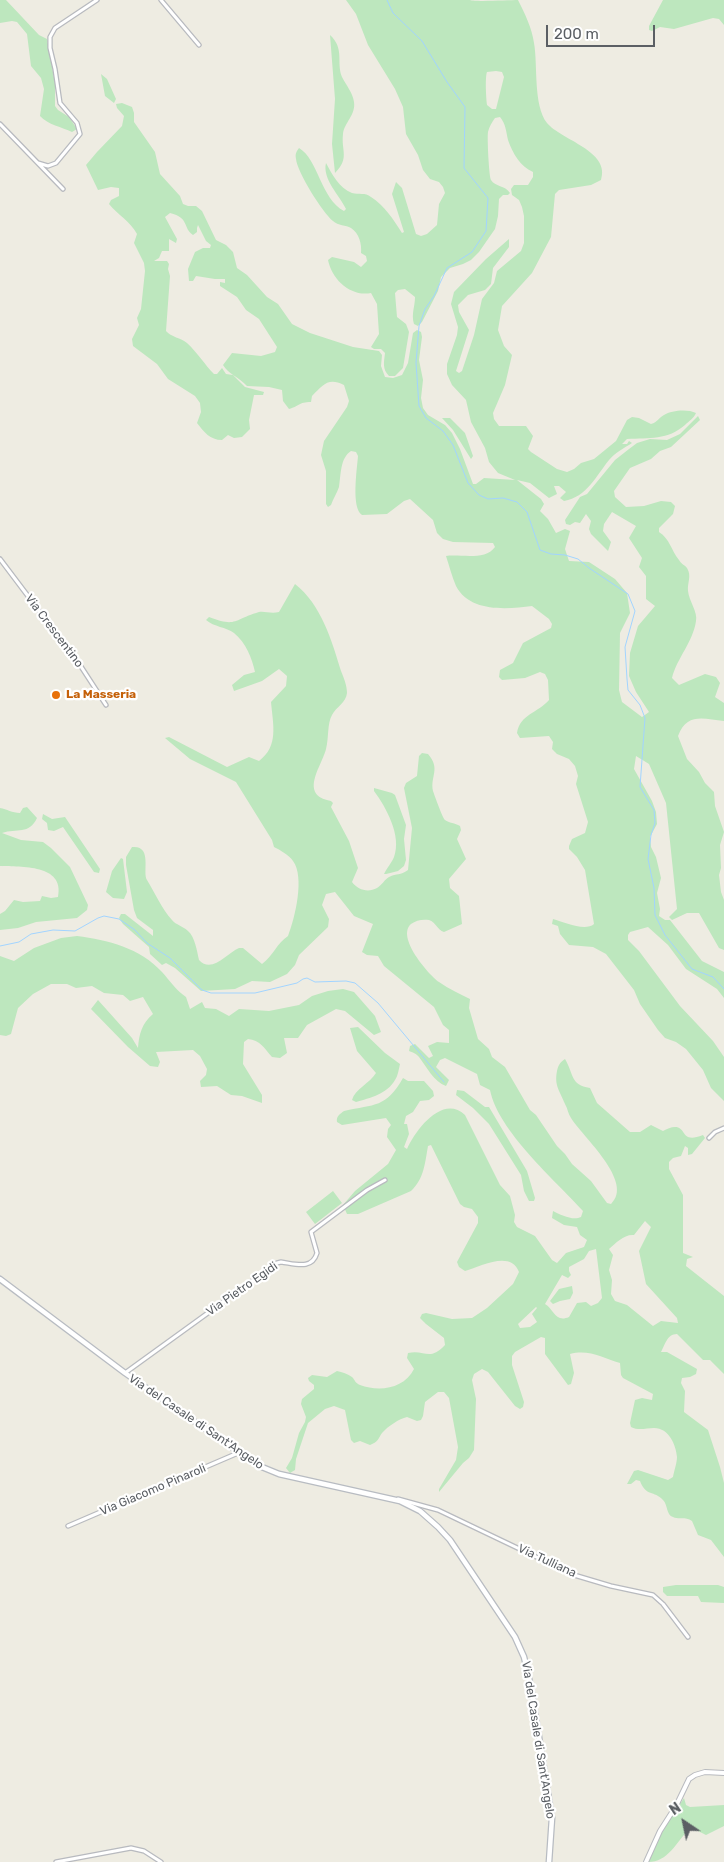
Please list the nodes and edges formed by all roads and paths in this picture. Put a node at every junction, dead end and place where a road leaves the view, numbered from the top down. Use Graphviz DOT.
graph roads {
  1 [pos="97,0"];
  2 [pos="162,0"];
  3 [pos="199,45"];
  4 [pos="0,124"];
  5 [pos="38,163"];
  6 [pos="62,189"];
  7 [pos="0,559"];
  8 [pos="106,704"];
  9 [pos="724,1128"];
  10 [pos="709,1138"];
  11 [pos="385,1180"];
  12 [pos="0,1279"];
  13 [pos="125,1373"];
  14 [pos="238,1453"];
  15 [pos="392,1498"];
  16 [pos="68,1526"];
  17 [pos="688,1637"];
  18 [pos="724,1773"];
  19 [pos="56,1862"];
  20 [pos="161,1862"];
  21 [pos="549,1862"];
  22 [pos="646,1862"];
  1 -- 5 [label="street"];
  2 -- 3 [label="street"];
  4 -- 5 [label="street"];
  5 -- 6 [label="street"];
  7 -- 8 [label="street, Via Crescentino"];
  9 -- 10 [label="street"];
  11 -- 13 [label="street, Via Pietro Egidi"];
  12 -- 13 [label="main road, Via del Casale di Sant'Angelo"];
  13 -- 14 [label="main road, Via del Casale di Sant'Angelo"];
  14 -- 15 [label="main road, Via del Casale di Sant'Angelo"];
  14 -- 16 [label="street, Via Giacomo Pinaroli"];
  15 -- 17 [label="street, Via Tulliana"];
  15 -- 21 [label="main road, Via del Casale di Sant'Angelo"];
  18 -- 22 [label="street"];
  19 -- 20 [label="street"];
}
